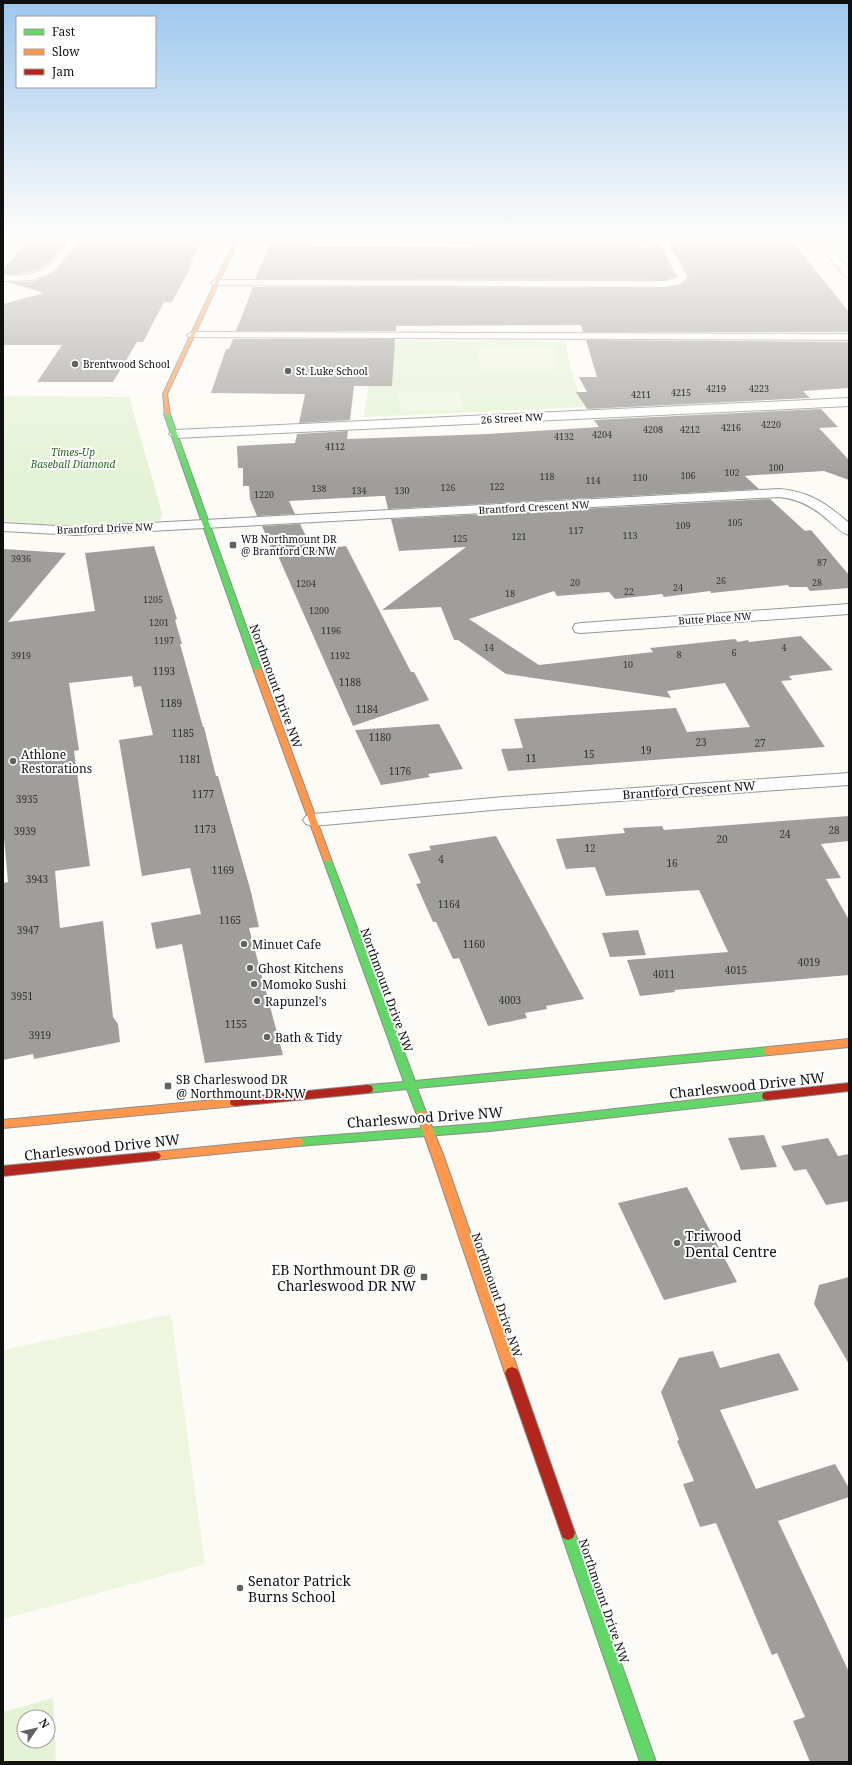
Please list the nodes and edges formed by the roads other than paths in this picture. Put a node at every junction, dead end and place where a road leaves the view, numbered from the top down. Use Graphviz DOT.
graph roads {
  1 [pos="201,315"];
  2 [pos="192,335"];
  3 [pos="849,337"];
  4 [pos="849,402"];
  5 [pos="175,434"];
  6 [pos="207,525"];
  7 [pos="3,527"];
  8 [pos="849,531"];
  9 [pos="849,610"];
  10 [pos="582,628"];
  11 [pos="849,779"];
  12 [pos="313,820"];
  13 [pos="849,1044"];
  14 [pos="410,1085"];
  15 [pos="849,1087"];
  16 [pos="3,1124"];
  17 [pos="427,1131"];
  18 [pos="3,1171"];
  19 [pos="648,1762"];
  1 -- 2 [label="street, Northmount Drive NW"];
  2 -- 3 [label="street"];
  2 -- 5 [label="street, Northmount Drive NW"];
  4 -- 5 [label="street, 26 Street NW"];
  5 -- 6 [label="street, Northmount Drive NW"];
  6 -- 7 [label="street, Brantford Drive NW"];
  6 -- 8 [label="street, Brantford Crescent NW"];
  6 -- 12 [label="street, Northmount Drive NW"];
  9 -- 10 [label="street, Butte Place NW"];
  11 -- 12 [label="street, Brantford Crescent NW"];
  12 -- 14 [label="street, Northmount Drive NW"];
  13 -- 14 [label="street"];
  14 -- 16 [label="street"];
  14 -- 17 [label="street, Northmount Drive NW"];
  15 -- 17 [label="street, Charleswood Drive NW"];
  17 -- 18 [label="street, Charleswood Drive NW"];
  17 -- 19 [label="street, Northmount Drive NW"];
}
